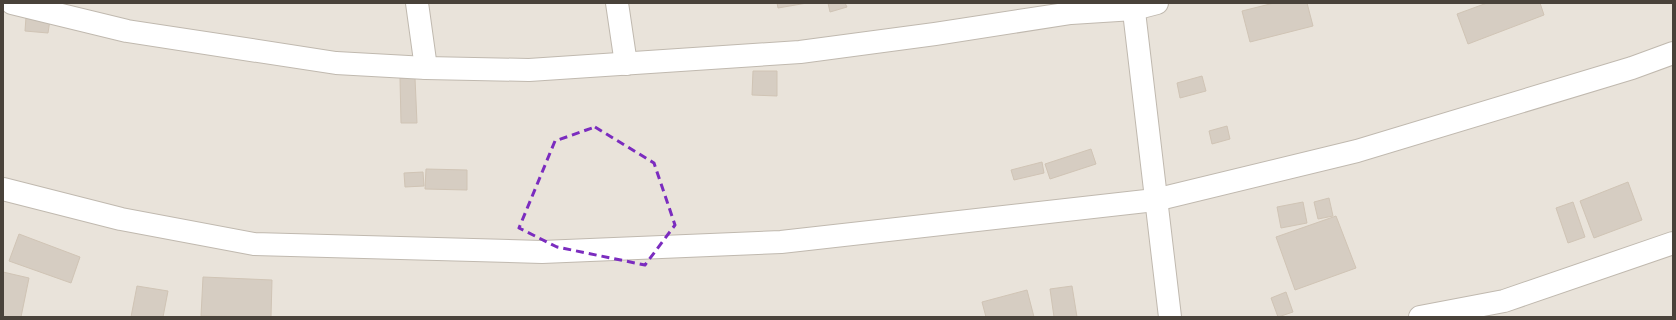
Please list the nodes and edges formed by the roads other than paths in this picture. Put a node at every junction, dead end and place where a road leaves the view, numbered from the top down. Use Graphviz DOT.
graph roads {
  1 [pos="12,3"];
  2 [pos="417,3"];
  3 [pos="617,3"];
  4 [pos="1157,3"];
  5 [pos="1134,6"];
  6 [pos="1673,53"];
  7 [pos="626,64"];
  8 [pos="426,68"];
  9 [pos="3,189"];
  10 [pos="1156,200"];
  11 [pos="1673,243"];
  12 [pos="1170,317"];
  13 [pos="1420,317"];
  1 -- 8 [label="street"];
  2 -- 8 [label="street"];
  3 -- 7 [label="street"];
  4 -- 5 [label="street"];
  5 -- 7 [label="street"];
  5 -- 10 [label="street"];
  6 -- 10 [label="street"];
  7 -- 8 [label="street"];
  9 -- 10 [label="street"];
  10 -- 12 [label="street"];
  11 -- 13 [label="street"];
}
